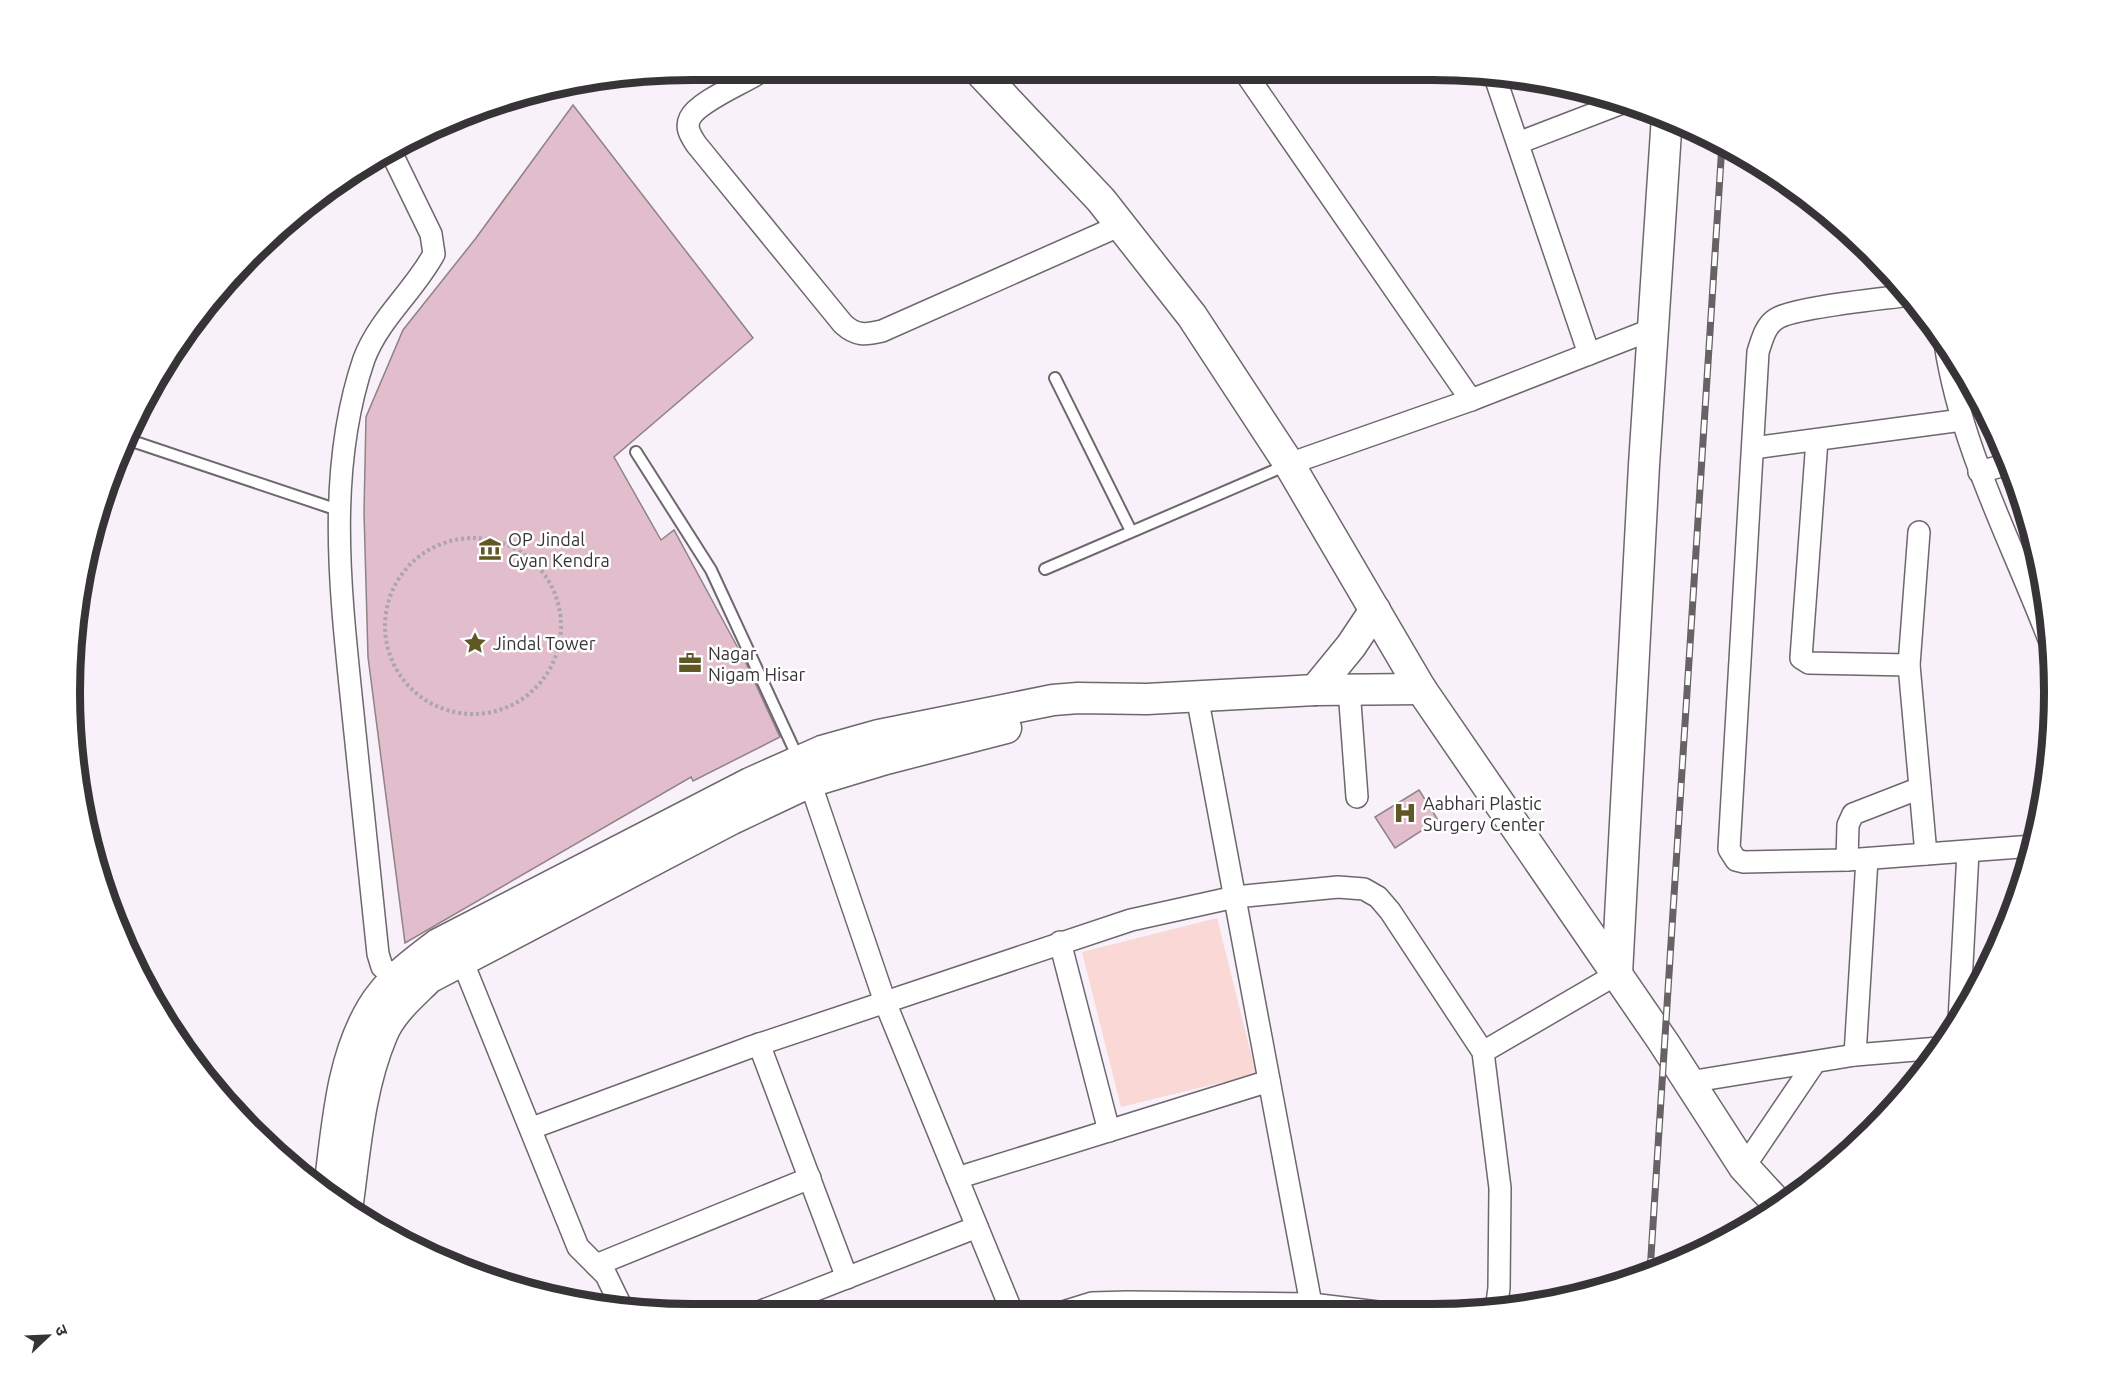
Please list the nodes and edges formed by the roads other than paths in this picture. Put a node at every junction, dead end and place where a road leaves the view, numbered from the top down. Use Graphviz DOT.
graph roads {
  1 [pos="747,80"];
  2 [pos="988,80"];
  3 [pos="1250,80"];
  4 [pos="1497,84"];
  5 [pos="1614,107"];
  6 [pos="1666,126"];
  7 [pos="1518,143"];
  8 [pos="394,158"];
  9 [pos="1121,225"];
  10 [pos="1900,296"];
  11 [pos="1653,329"];
  12 [pos="1589,354"];
  13 [pos="1948,364"];
  14 [pos="1055,378"];
  15 [pos="1471,400"];
  16 [pos="1962,420"];
  17 [pos="1817,440"];
  18 [pos="133,442"];
  19 [pos="1753,448"];
  20 [pos="636,452"];
  21 [pos="1289,464"];
  22 [pos="2001,466"];
  23 [pos="1979,472"];
  24 [pos="338,510"];
  25 [pos="1131,531"];
  26 [pos="1919,532"];
  27 [pos="1045,569"];
  28 [pos="2036,591"];
  29 [pos="1375,610"];
  30 [pos="1910,665"];
  31 [pos="1421,688"];
  32 [pos="1348,689"];
  33 [pos="1315,690"];
  34 [pos="1197,696"];
  35 [pos="805,771"];
  36 [pos="1920,788"];
  37 [pos="1357,797"];
  38 [pos="2025,847"];
  39 [pos="1968,852"];
  40 [pos="1926,854"];
  41 [pos="1857,860"];
  42 [pos="1235,897"];
  43 [pos="1060,942"];
  44 [pos="457,949"];
  45 [pos="1617,974"];
  46 [pos="1971,982"];
  47 [pos="405,985"];
  48 [pos="885,1002"];
  49 [pos="759,1044"];
  50 [pos="1929,1049"];
  51 [pos="1483,1052"];
  52 [pos="1855,1055"];
  53 [pos="1815,1062"];
  54 [pos="1269,1082"];
  55 [pos="1689,1082"];
  56 [pos="532,1128"];
  57 [pos="1108,1131"];
  58 [pos="1744,1167"];
  59 [pos="810,1178"];
  60 [pos="957,1178"];
  61 [pos="330,1185"];
  62 [pos="349,1199"];
  63 [pos="1774,1200"];
  64 [pos="976,1227"];
  65 [pos="596,1265"];
  66 [pos="847,1278"];
  67 [pos="618,1300"];
  68 [pos="1497,1300"];
  69 [pos="809,1302"];
  70 [pos="1009,1304"];
  71 [pos="1311,1304"];
  1 -- 9 [label="street"];
  2 -- 9 [label="street"];
  3 -- 15 [label="street"];
  4 -- 7 [label="street"];
  5 -- 7 [label="street"];
  6 -- 11 [label="street"];
  7 -- 12 [label="street"];
  8 -- 24 [label="street"];
  9 -- 21 [label="street"];
  10 -- 19 [label="street"];
  11 -- 12 [label="street"];
  11 -- 45 [label="street"];
  12 -- 15 [label="street"];
  13 -- 16 [label="street"];
  14 -- 25 [label="lane"];
  15 -- 21 [label="street"];
  16 -- 17 [label="street"];
  16 -- 23 [label="street"];
  17 -- 19 [label="street"];
  17 -- 30 [label="street"];
  18 -- 24 [label="lane"];
  19 -- 41 [label="street"];
  20 -- 35 [label="lane"];
  21 -- 25 [label="lane"];
  21 -- 29 [label="street"];
  22 -- 23 [label="street"];
  23 -- 28 [label="street"];
  24 -- 47 [label="street"];
  25 -- 27 [label="lane"];
  26 -- 30 [label="street"];
  29 -- 31 [label="street"];
  29 -- 33 [label="street"];
  30 -- 36 [label="street"];
  31 -- 32 [label="street"];
  31 -- 45 [label="street"];
  32 -- 33 [label="street"];
  32 -- 37 [label="street"];
  33 -- 34 [label="street"];
  34 -- 35 [label="street"];
  34 -- 42 [label="street"];
  35 -- 44 [label="street"];
  35 -- 48 [label="street"];
  36 -- 40 [label="street"];
  36 -- 41 [label="street"];
  38 -- 39 [label="street"];
  39 -- 40 [label="street"];
  39 -- 46 [label="street"];
  40 -- 41 [label="street"];
  41 -- 52 [label="street"];
  42 -- 43 [label="street"];
  42 -- 51 [label="street"];
  42 -- 54 [label="street"];
  43 -- 48 [label="street"];
  43 -- 57 [label="street"];
  44 -- 47 [label="street"];
  44 -- 56 [label="street"];
  45 -- 51 [label="street"];
  45 -- 55 [label="street"];
  47 -- 61 [label="street"];
  47 -- 62 [label="street"];
  48 -- 49 [label="street"];
  48 -- 60 [label="street"];
  49 -- 56 [label="street"];
  49 -- 59 [label="street"];
  50 -- 52 [label="street"];
  51 -- 68 [label="street"];
  52 -- 53 [label="street"];
  53 -- 55 [label="street"];
  53 -- 58 [label="street"];
  54 -- 57 [label="street"];
  54 -- 71 [label="street"];
  55 -- 58 [label="street"];
  56 -- 65 [label="street"];
  57 -- 60 [label="street"];
  58 -- 63 [label="street"];
  59 -- 65 [label="street"];
  59 -- 66 [label="street"];
  60 -- 64 [label="street"];
  64 -- 66 [label="street"];
  64 -- 70 [label="street"];
  65 -- 67 [label="street"];
  66 -- 69 [label="street"];
}
